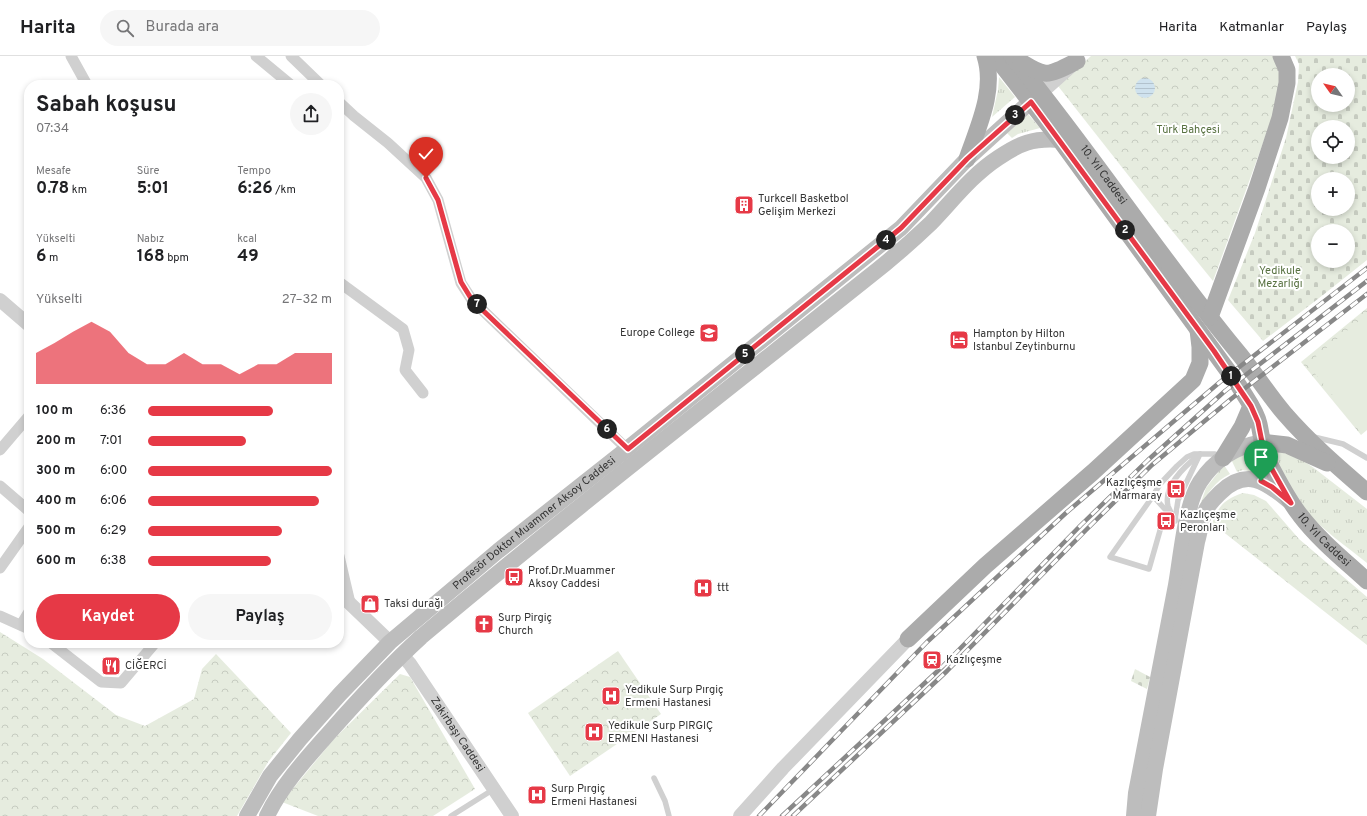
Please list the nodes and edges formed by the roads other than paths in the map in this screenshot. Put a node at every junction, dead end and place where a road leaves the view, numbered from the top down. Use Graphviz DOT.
graph roads {
  1 [pos="71,56"];
  2 [pos="256,56"];
  3 [pos="291,56"];
  4 [pos="985,56"];
  5 [pos="995,56"];
  6 [pos="1281,56"];
  7 [pos="1013,57"];
  8 [pos="1080,59"];
  9 [pos="84,80"];
  10 [pos="285,80"];
  11 [pos="316,80"];
  12 [pos="1036,97"];
  13 [pos="344,107"];
  14 [pos="1060,140"];
  15 [pos="967,159"];
  16 [pos="344,286"];
  17 [pos="0,300"];
  18 [pos="1210,317"];
  19 [pos="24,321"];
  20 [pos="1198,330"];
  21 [pos="424,393"];
  22 [pos="1251,406"];
  23 [pos="24,422"];
  24 [pos="1303,434"];
  25 [pos="1262,442"];
  26 [pos="628,449"];
  27 [pos="0,450"];
  28 [pos="1200,454"];
  29 [pos="1223,458"];
  30 [pos="1367,458"];
  31 [pos="1338,468"];
  32 [pos="0,486"];
  33 [pos="1367,492"];
  34 [pos="1153,496"];
  35 [pos="1291,503"];
  36 [pos="24,507"];
  37 [pos="1180,526"];
  38 [pos="24,535"];
  39 [pos="0,568"];
  40 [pos="344,577"];
  41 [pos="1367,581"];
  42 [pos="344,598"];
  43 [pos="350,603"];
  44 [pos="0,616"];
  45 [pos="24,627"];
  46 [pos="908,639"];
  47 [pos="390,642"];
  48 [pos="61,648"];
  49 [pos="151,648"];
  50 [pos="402,654"];
  51 [pos="654,778"];
  52 [pos="494,789"];
  53 [pos="247,816"];
  54 [pos="266,816"];
  55 [pos="451,816"];
  56 [pos="512,816"];
  57 [pos="670,816"];
  58 [pos="740,816"];
  59 [pos="1134,816"];
  60 [pos="1148,816"];
  1 -- 9 [label="street"];
  2 -- 10 [label="street"];
  3 -- 11 [label="street"];
  4 -- 15 [label="main road"];
  5 -- 12 [label="main road, 10. Yıl Caddesi"];
  6 -- 18 [label="main road"];
  7 -- 8 [label="main road"];
  7 -- 12 [label="main road, 10. Yıl Caddesi"];
  8 -- 12 [label="street"];
  12 -- 14 [label="main road, 10. Yıl Caddesi"];
  12 -- 15 [label="main road, Profesör Doktor Muammer Aksoy Caddesi"];
  12 -- 18 [label="main road, 10. Yıl Caddesi"];
  13 -- 26 [label="street"];
  14 -- 20 [label="main road, 10. Yıl Caddesi"];
  14 -- 50 [label="main road, Profesör Doktor Muammer Aksoy Caddesi"];
  15 -- 26 [label="main road, Profesör Doktor Muammer Aksoy Caddesi"];
  16 -- 21 [label="street"];
  17 -- 19 [label="street"];
  18 -- 24 [label="main road, 10. Yıl Caddesi"];
  20 -- 22 [label="main road, 10. Yıl Caddesi"];
  20 -- 46 [label="main road"];
  22 -- 25 [label="main road, 10. Yıl Caddesi"];
  22 -- 29 [label="main road"];
  23 -- 27 [label="street"];
  24 -- 30 [label="lane"];
  24 -- 31 [label="main road, 10. Yıl Caddesi"];
  25 -- 29 [label="main road"];
  25 -- 31 [label="main road"];
  25 -- 35 [label="main road, 10. Yıl Caddesi"];
  26 -- 47 [label="main road, Profesör Doktor Muammer Aksoy Caddesi"];
  28 -- 29 [label="lane"];
  28 -- 34 [label="lane"];
  28 -- 37 [label="lane"];
  28 -- 37 [label="lane"];
  29 -- 37 [label="main road"];
  31 -- 33 [label="main road, 10. Yıl Caddesi"];
  32 -- 36 [label="street"];
  34 -- 37 [label="lane"];
  34 -- 37 [label="lane"];
  35 -- 41 [label="main road, 10. Yıl Caddesi"];
  35 -- 60 [label="main road"];
  37 -- 59 [label="main road"];
  38 -- 39 [label="street"];
  40 -- 43 [label="street"];
  42 -- 43 [label="street"];
  43 -- 47 [label="street"];
  44 -- 45 [label="street"];
  46 -- 58 [label="street"];
  47 -- 50 [label="main road"];
  47 -- 53 [label="main road, Profesör Doktor Muammer Aksoy Caddesi"];
  48 -- 49 [label="street"];
  50 -- 52 [label="street, Zakirbaşı Caddesi"];
  50 -- 54 [label="main road, Profesör Doktor Muammer Aksoy Caddesi"];
  51 -- 57 [label="lane"];
  52 -- 55 [label="lane"];
  52 -- 56 [label="street, Zakirbaşı Caddesi"];
}
